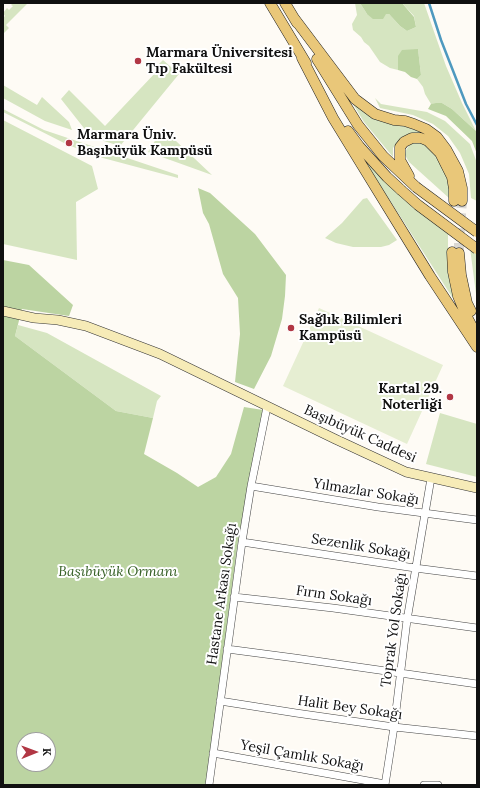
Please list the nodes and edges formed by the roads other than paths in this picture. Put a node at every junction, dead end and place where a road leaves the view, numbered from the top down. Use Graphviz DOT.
graph roads {
  1 [pos="270,3"];
  2 [pos="285,3"];
  3 [pos="294,18"];
  4 [pos="302,58"];
  5 [pos="416,187"];
  6 [pos="477,232"];
  7 [pos="477,249"];
  8 [pos="3,311"];
  9 [pos="477,324"];
  10 [pos="477,336"];
  11 [pos="477,347"];
  12 [pos="263,405"];
  13 [pos="431,478"];
  14 [pos="251,486"];
  15 [pos="477,488"];
  16 [pos="425,514"];
  17 [pos="477,520"];
  18 [pos="242,542"];
  19 [pos="415,568"];
  20 [pos="477,576"];
  21 [pos="234,597"];
  22 [pos="407,620"];
  23 [pos="477,628"];
  24 [pos="227,649"];
  25 [pos="400,673"];
  26 [pos="477,684"];
  27 [pos="220,701"];
  28 [pos="394,727"];
  29 [pos="477,736"];
  30 [pos="213,753"];
  31 [pos="209,785"];
  32 [pos="385,785"];
  33 [pos="424,785"];
  34 [pos="438,785"];
  1 -- 4 [label="main road"];
  2 -- 3 [label="main road"];
  3 -- 5 [label="main road"];
  3 -- 5 [label="main road"];
  4 -- 7 [label="main road, bridge"];
  4 -- 11 [label="main road"];
  5 -- 6 [label="main road, bridge"];
  8 -- 12 [label="main road, Başıbüyük Caddesi"];
  9 -- 10 [label="main road"];
  12 -- 13 [label="main road, Başıbüyük Caddesi"];
  12 -- 14 [label="street, Hastane Arkası Sokağı"];
  13 -- 15 [label="main road, Başıbüyük Caddesi"];
  13 -- 16 [label="street, Toprak Yol Sokağı"];
  14 -- 16 [label="street, Yılmazlar Sokağı"];
  14 -- 18 [label="street, Hastane Arkası Sokağı"];
  16 -- 17 [label="street, Yılmazlar Sokağı"];
  16 -- 19 [label="street, Toprak Yol Sokağı"];
  18 -- 19 [label="street, Sezenlik Sokağı"];
  18 -- 21 [label="street, Hastane Arkası Sokağı"];
  19 -- 20 [label="street, Sezenlik Sokağı"];
  19 -- 22 [label="street, Toprak Yol Sokağı"];
  21 -- 22 [label="street, Fırın Sokağı"];
  21 -- 24 [label="street, Hastane Arkası Sokağı"];
  22 -- 23 [label="street, Fırın Sokağı"];
  22 -- 25 [label="street, Toprak Yol Sokağı"];
  24 -- 25 [label="street"];
  24 -- 27 [label="street, Hastane Arkası Sokağı"];
  25 -- 26 [label="street"];
  25 -- 28 [label="street, Toprak Yol Sokağı"];
  27 -- 28 [label="street, Halit Bey Sokağı"];
  27 -- 30 [label="street, Hastane Arkası Sokağı"];
  28 -- 29 [label="street, Halit Bey Sokağı"];
  28 -- 32 [label="street, Toprak Yol Sokağı"];
  30 -- 31 [label="street, Hastane Arkası Sokağı"];
  30 -- 32 [label="street, Yeşil Çamlık Sokağı"];
  33 -- 34 [label="street"];
}
